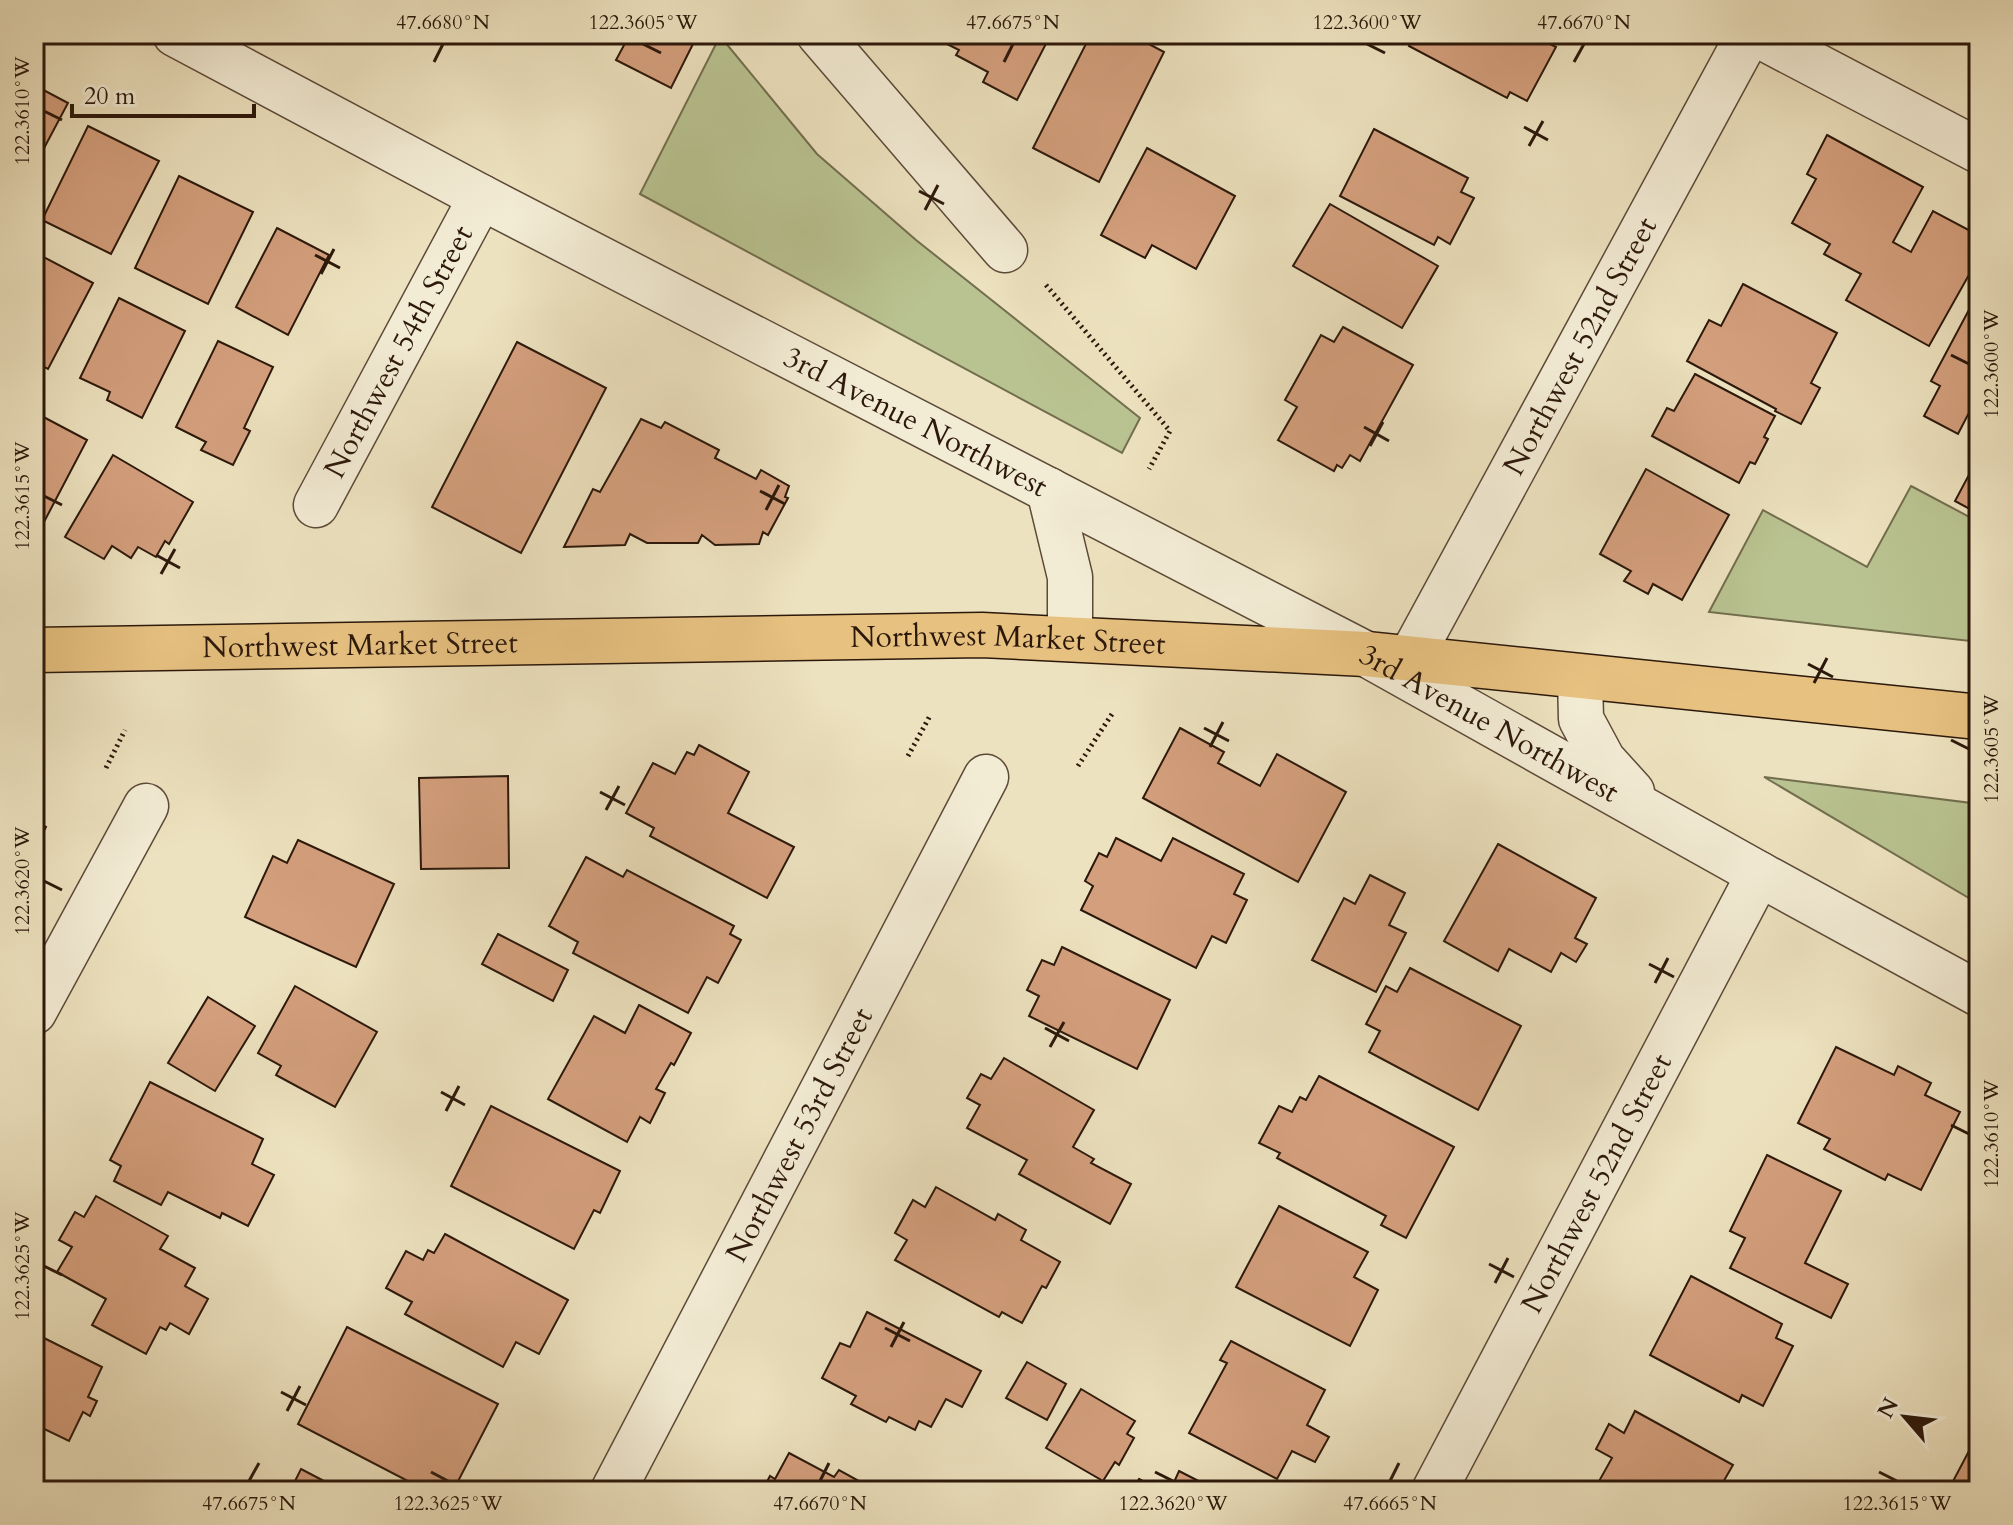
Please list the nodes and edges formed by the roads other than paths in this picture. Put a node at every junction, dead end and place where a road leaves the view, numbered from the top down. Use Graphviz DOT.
graph roads {
  1 [pos="175,34"];
  2 [pos="819,34"];
  3 [pos="1749,34"];
  4 [pos="1756,34"];
  5 [pos="1979,151"];
  6 [pos="481,197"];
  7 [pos="1005,250"];
  8 [pos="1049,490"];
  9 [pos="316,505"];
  10 [pos="1070,639"];
  11 [pos="34,650"];
  12 [pos="1366,654"];
  13 [pos="1410,659"];
  14 [pos="1580,677"];
  15 [pos="1979,717"];
  16 [pos="986,777"];
  17 [pos="146,806"];
  18 [pos="1653,814"];
  19 [pos="1759,874"];
  20 [pos="1979,994"];
  21 [pos="34,1012"];
  22 [pos="613,1491"];
  23 [pos="1434,1491"];
  1 -- 6 [label="street, 3rd Avenue Northwest"];
  2 -- 7 [label="street"];
  3 -- 13 [label="street, Northwest 52nd Street"];
  4 -- 5 [label="street"];
  6 -- 8 [label="street, 3rd Avenue Northwest"];
  6 -- 9 [label="street, Northwest 54th Street"];
  8 -- 10 [label="street"];
  8 -- 12 [label="street, 3rd Avenue Northwest"];
  10 -- 11 [label="main road, Northwest Market Street"];
  10 -- 12 [label="main road, Northwest Market Street"];
  12 -- 13 [label="main road, Northwest Market Street"];
  12 -- 18 [label="street, 3rd Avenue Northwest"];
  13 -- 14 [label="main road, Northwest Market Street"];
  14 -- 15 [label="main road, Northwest Market Street"];
  14 -- 18 [label="street, 3rd Avenue Northwest"];
  16 -- 22 [label="street, Northwest 53rd Street"];
  17 -- 21 [label="street"];
  18 -- 19 [label="street, 3rd Avenue Northwest"];
  19 -- 20 [label="street, 3rd Avenue Northwest"];
  19 -- 23 [label="street, Northwest 52nd Street"];
}
